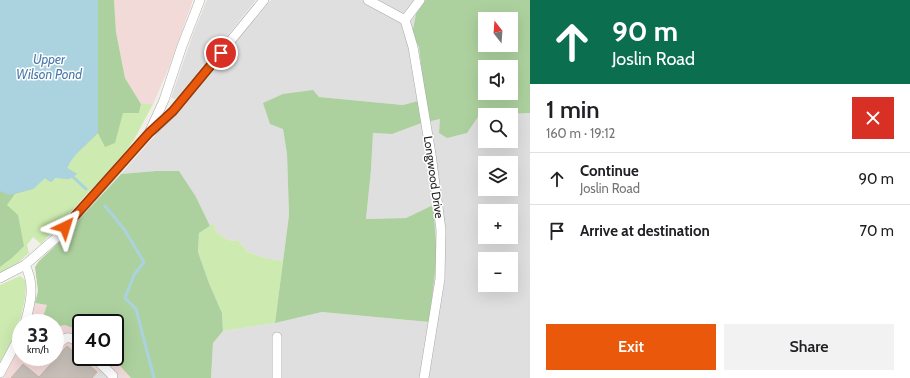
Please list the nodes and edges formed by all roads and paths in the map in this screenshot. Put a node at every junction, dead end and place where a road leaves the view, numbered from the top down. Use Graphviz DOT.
graph roads {
  1 [pos="200,0"];
  2 [pos="264,0"];
  3 [pos="368,0"];
  4 [pos="420,0"];
  5 [pos="405,20"];
  6 [pos="164,100"];
  7 [pos="174,109"];
  8 [pos="149,133"];
  9 [pos="24,265"];
  10 [pos="0,278"];
  11 [pos="27,314"];
  12 [pos="277,337"];
  13 [pos="12,352"];
  14 [pos="103,366"];
  15 [pos="0,373"];
  16 [pos="113,377"];
  17 [pos="277,378"];
  18 [pos="424,378"];
  1 -- 6 [label="street"];
  2 -- 7 [label="street"];
  3 -- 5 [label="street"];
  4 -- 5 [label="street"];
  5 -- 18 [label="street, Longwood Drive"];
  6 -- 7 [label="street"];
  6 -- 8 [label="street"];
  7 -- 8 [label="street"];
  8 -- 9 [label="street"];
  9 -- 10 [label="street"];
  9 -- 11 [label="street"];
  12 -- 17 [label="street"];
  13 -- 15 [label="street"];
  14 -- 16 [label="street"];
}
